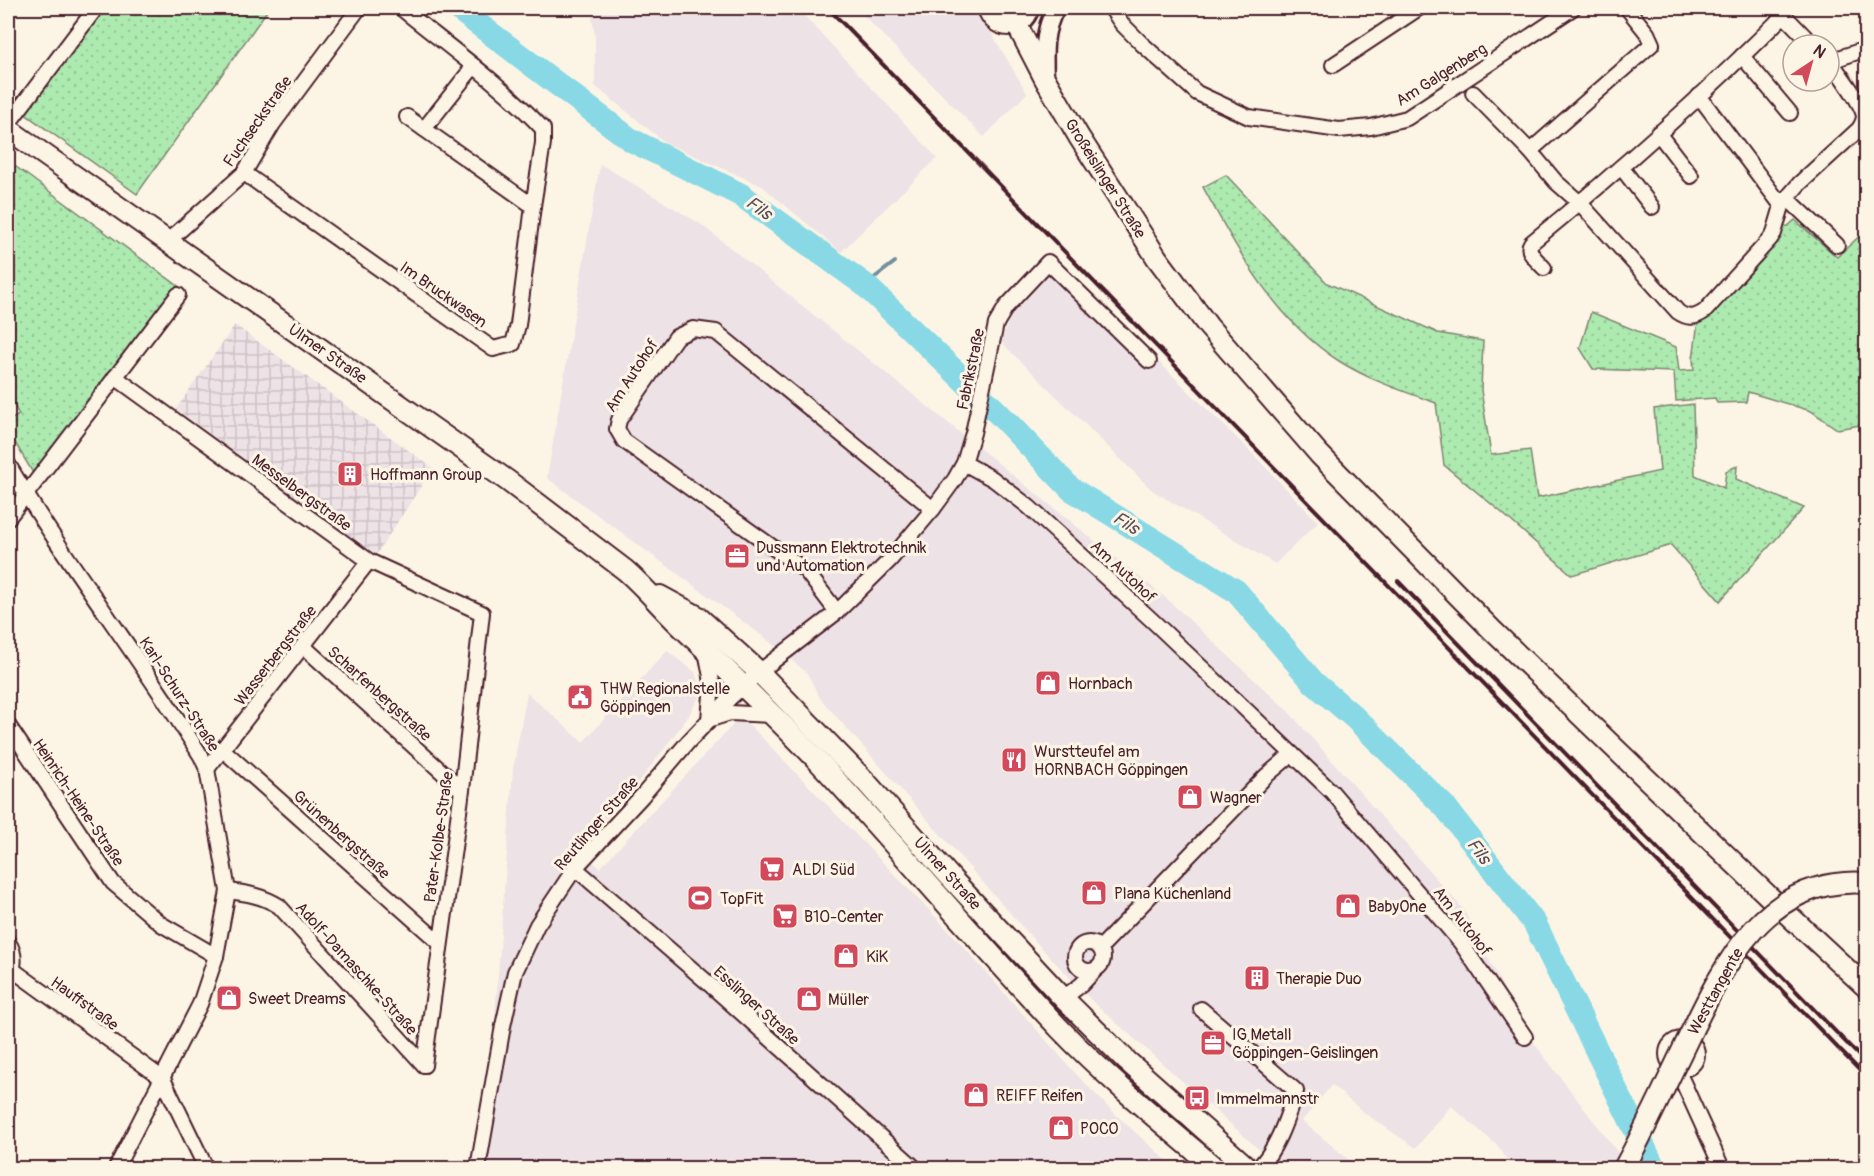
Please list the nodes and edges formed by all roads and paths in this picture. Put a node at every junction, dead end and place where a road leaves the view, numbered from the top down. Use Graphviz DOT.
graph roads {
  1 [pos="96,8"];
  2 [pos="358,8"];
  3 [pos="401,8"];
  4 [pos="988,8"];
  5 [pos="1029,8"];
  6 [pos="1056,8"];
  7 [pos="1111,8"];
  8 [pos="1419,8"];
  9 [pos="1627,8"];
  10 [pos="1567,9"];
  11 [pos="1781,11"];
  12 [pos="1017,23"];
  13 [pos="1802,33"];
  14 [pos="1866,49"];
  15 [pos="1742,56"];
  16 [pos="1841,57"];
  17 [pos="1333,64"];
  18 [pos="474,66"];
  19 [pos="1841,76"];
  20 [pos="1045,79"];
  21 [pos="1473,93"];
  22 [pos="1699,96"];
  23 [pos="1790,113"];
  24 [pos="407,117"];
  25 [pos="8,124"];
  26 [pos="8,129"];
  27 [pos="424,129"];
  28 [pos="1658,133"];
  29 [pos="1530,151"];
  30 [pos="1621,167"];
  31 [pos="244,173"];
  32 [pos="1691,176"];
  33 [pos="1784,202"];
  34 [pos="1580,203"];
  35 [pos="532,206"];
  36 [pos="1652,207"];
  37 [pos="168,241"];
  38 [pos="1837,245"];
  39 [pos="1544,268"];
  40 [pos="178,295"];
  41 [pos="1149,361"];
  42 [pos="116,376"];
  43 [pos="964,463"];
  44 [pos="8,464"];
  45 [pos="25,495"];
  46 [pos="933,509"];
  47 [pos="8,518"];
  48 [pos="369,561"];
  49 [pos="642,586"];
  50 [pos="837,612"];
  51 [pos="482,614"];
  52 [pos="303,646"];
  53 [pos="706,650"];
  54 [pos="759,672"];
  55 [pos="744,686"];
  56 [pos="772,715"];
  57 [pos="709,720"];
  58 [pos="8,724"];
  59 [pos="222,749"];
  60 [pos="1292,754"];
  61 [pos="207,769"];
  62 [pos="462,790"];
  63 [pos="575,868"];
  64 [pos="1866,883"];
  65 [pos="228,891"];
  66 [pos="8,942"];
  67 [pos="440,943"];
  68 [pos="1100,948"];
  69 [pos="216,957"];
  70 [pos="1095,970"];
  71 [pos="10,976"];
  72 [pos="1866,987"];
  73 [pos="1063,998"];
  74 [pos="1201,1010"];
  75 [pos="1525,1037"];
  76 [pos="424,1065"];
  77 [pos="1677,1069"];
  78 [pos="163,1079"];
  79 [pos="116,1168"];
  80 [pos="206,1168"];
  81 [pos="478,1168"];
  82 [pos="915,1168"];
  83 [pos="1215,1168"];
  84 [pos="1248,1168"];
  85 [pos="1258,1168"];
  86 [pos="1624,1168"];
  87 [pos="1722,1168"];
  1 -- 25 [label="street"];
  2 -- 31 [label="street, Fuchseckstraße"];
  3 -- 18 [label="street, Im Bruckwasen"];
  4 -- 12 [label="main road"];
  5 -- 12 [label="main road"];
  6 -- 20 [label="street"];
  7 -- 10 [label="street, Am Galgenberg"];
  8 -- 17 [label="street"];
  9 -- 29 [label="street"];
  11 -- 13 [label="street"];
  11 -- 15 [label="street"];
  12 -- 20 [label="main road, Großeislinger Straße"];
  14 -- 16 [label="street"];
  15 -- 22 [label="street"];
  15 -- 23 [label="street"];
  18 -- 27 [label="street"];
  18 -- 35 [label="street, Im Bruckwasen"];
  19 -- 33 [label="street"];
  20 -- 72 [label="main road, Großeislinger Straße"];
  21 -- 29 [label="street, Am Galgenberg"];
  22 -- 28 [label="street"];
  22 -- 33 [label="street"];
  24 -- 27 [label="street"];
  26 -- 37 [label="main road, Ulmer Straße"];
  27 -- 35 [label="street"];
  28 -- 30 [label="street"];
  28 -- 32 [label="street"];
  29 -- 34 [label="street, Am Galgenberg"];
  30 -- 34 [label="street"];
  30 -- 36 [label="street"];
  31 -- 35 [label="street, Im Bruckwasen"];
  31 -- 37 [label="street, Fuchseckstraße"];
  33 -- 34 [label="street, Am Galgenberg"];
  33 -- 38 [label="street"];
  34 -- 39 [label="street"];
  37 -- 49 [label="main road, Ulmer Straße"];
  40 -- 42 [label="street"];
  41 -- 43 [label="street, Fabrikstraße"];
  42 -- 45 [label="street"];
  42 -- 48 [label="street, Messelbergstraße"];
  43 -- 46 [label="street"];
  43 -- 60 [label="street, Am Autohof"];
  44 -- 45 [label="street, Karl-Schurz-Straße"];
  45 -- 47 [label="street"];
  45 -- 61 [label="street, Karl-Schurz-Straße"];
  46 -- 50 [label="street"];
  46 -- 50 [label="street, Am Autohof"];
  48 -- 51 [label="street, Messelbergstraße"];
  48 -- 52 [label="street, Wasserbergstraße"];
  49 -- 53 [label="main road, Ulmer Straße"];
  49 -- 54 [label="main road, Ulmer Straße"];
  50 -- 54 [label="street"];
  51 -- 62 [label="street, Pater-Kolbe-Straße"];
  52 -- 59 [label="street, Wasserbergstraße"];
  52 -- 62 [label="street, Scharfenbergstraße"];
  53 -- 55 [label="main road, Ulmer Straße"];
  53 -- 57 [label="street"];
  54 -- 55 [label="street"];
  54 -- 73 [label="main road, Ulmer Straße"];
  55 -- 56 [label="main road, Ulmer Straße"];
  55 -- 57 [label="street, Reutlinger Straße"];
  56 -- 57 [label="street"];
  56 -- 83 [label="main road, Ulmer Straße"];
  57 -- 63 [label="street, Reutlinger Straße"];
  58 -- 69 [label="street, Heinrich-Heine-Straße"];
  59 -- 61 [label="street, Wasserbergstraße"];
  59 -- 67 [label="street, Grünenbergstraße"];
  60 -- 68 [label="street"];
  60 -- 75 [label="street, Am Autohof"];
  61 -- 65 [label="street, Karl-Schurz-Straße"];
  62 -- 67 [label="street, Pater-Kolbe-Straße"];
  63 -- 81 [label="street, Reutlinger Straße"];
  63 -- 82 [label="street, Esslinger Straße"];
  64 -- 86 [label="main road, Westtangente, bridge"];
  65 -- 69 [label="street, Karl-Schurz-Straße"];
  65 -- 76 [label="street, Adolf-Damaschke-Straße"];
  66 -- 71 [label="street, Hauffstraße"];
  67 -- 76 [label="street, Pater-Kolbe-Straße"];
  68 -- 70 [label="street"];
  68 -- 70 [label="street"];
  69 -- 78 [label="street, Karl-Schurz-Straße"];
  70 -- 73 [label="street"];
  71 -- 78 [label="street, Hauffstraße"];
  73 -- 84 [label="main road, Ulmer Straße"];
  74 -- 85 [label="street"];
  77 -- 87 [label="street"];
  78 -- 79 [label="street, Karl-Schurz-Straße"];
  78 -- 80 [label="street"];
}
